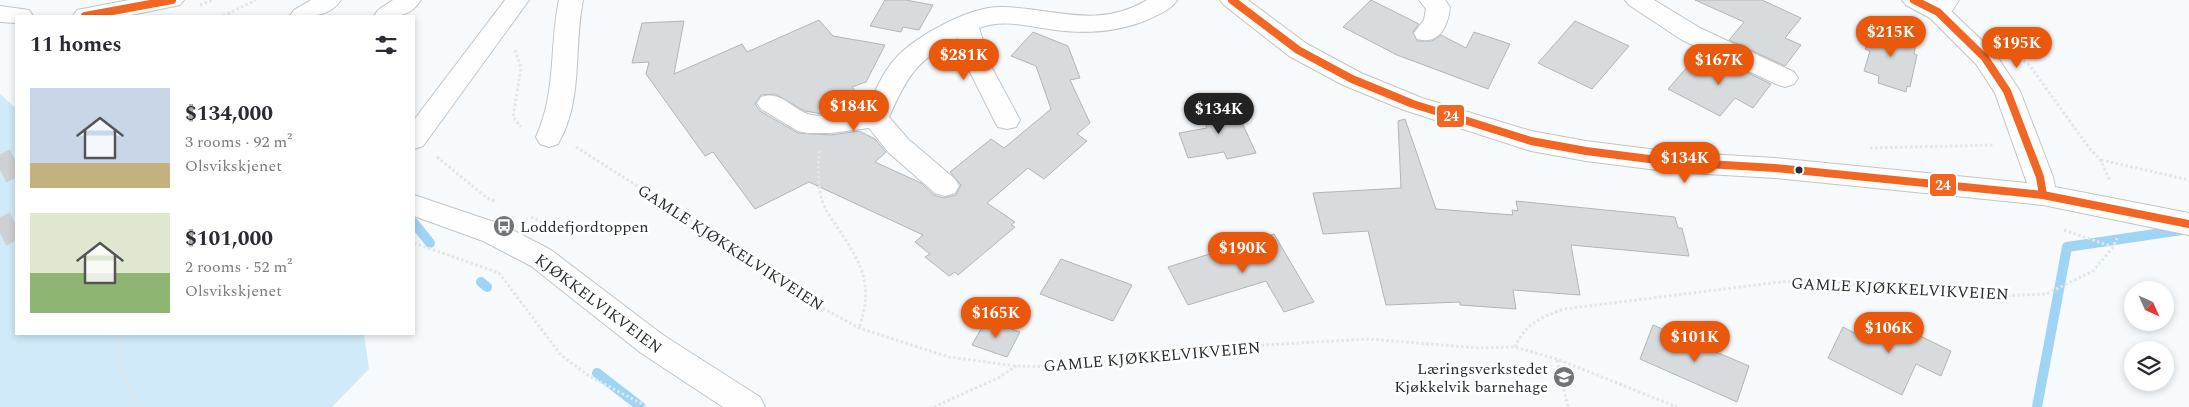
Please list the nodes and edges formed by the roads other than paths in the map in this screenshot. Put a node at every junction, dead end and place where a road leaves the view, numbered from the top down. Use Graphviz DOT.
graph roads {
  1 [pos="172,0"];
  2 [pos="329,0"];
  3 [pos="409,0"];
  4 [pos="517,0"];
  5 [pos="571,0"];
  6 [pos="1165,0"];
  7 [pos="1232,0"];
  8 [pos="1431,0"];
  9 [pos="1637,0"];
  10 [pos="1914,0"];
  11 [pos="1943,6"];
  12 [pos="116,7"];
  13 [pos="0,14"];
  14 [pos="15,15"];
  15 [pos="77,15"];
  16 [pos="88,15"];
  17 [pos="304,15"];
  18 [pos="387,15"];
  19 [pos="966,24"];
  20 [pos="1426,33"];
  21 [pos="1785,78"];
  22 [pos="770,103"];
  23 [pos="876,118"];
  24 [pos="1007,120"];
  25 [pos="549,137"];
  26 [pos="415,138"];
  27 [pos="945,186"];
  28 [pos="2043,195"];
  29 [pos="415,205"];
  30 [pos="2189,224"];
  31 [pos="749,407"];
  1 -- 12 [label="main road"];
  2 -- 17 [label="main road"];
  3 -- 18 [label="main road"];
  4 -- 26 [label="main road"];
  5 -- 25 [label="main road"];
  6 -- 19 [label="main road"];
  7 -- 28 [label="main road"];
  8 -- 20 [label="main road"];
  9 -- 21 [label="main road"];
  10 -- 11 [label="main road"];
  11 -- 28 [label="main road"];
  12 -- 15 [label="main road"];
  12 -- 16 [label="main road"];
  13 -- 14 [label="main road"];
  19 -- 23 [label="main road"];
  19 -- 24 [label="main road"];
  22 -- 23 [label="main road"];
  23 -- 27 [label="main road"];
  28 -- 30 [label="main road"];
  29 -- 31 [label="main road, KJØKKELVIKVEIEN"];
}
